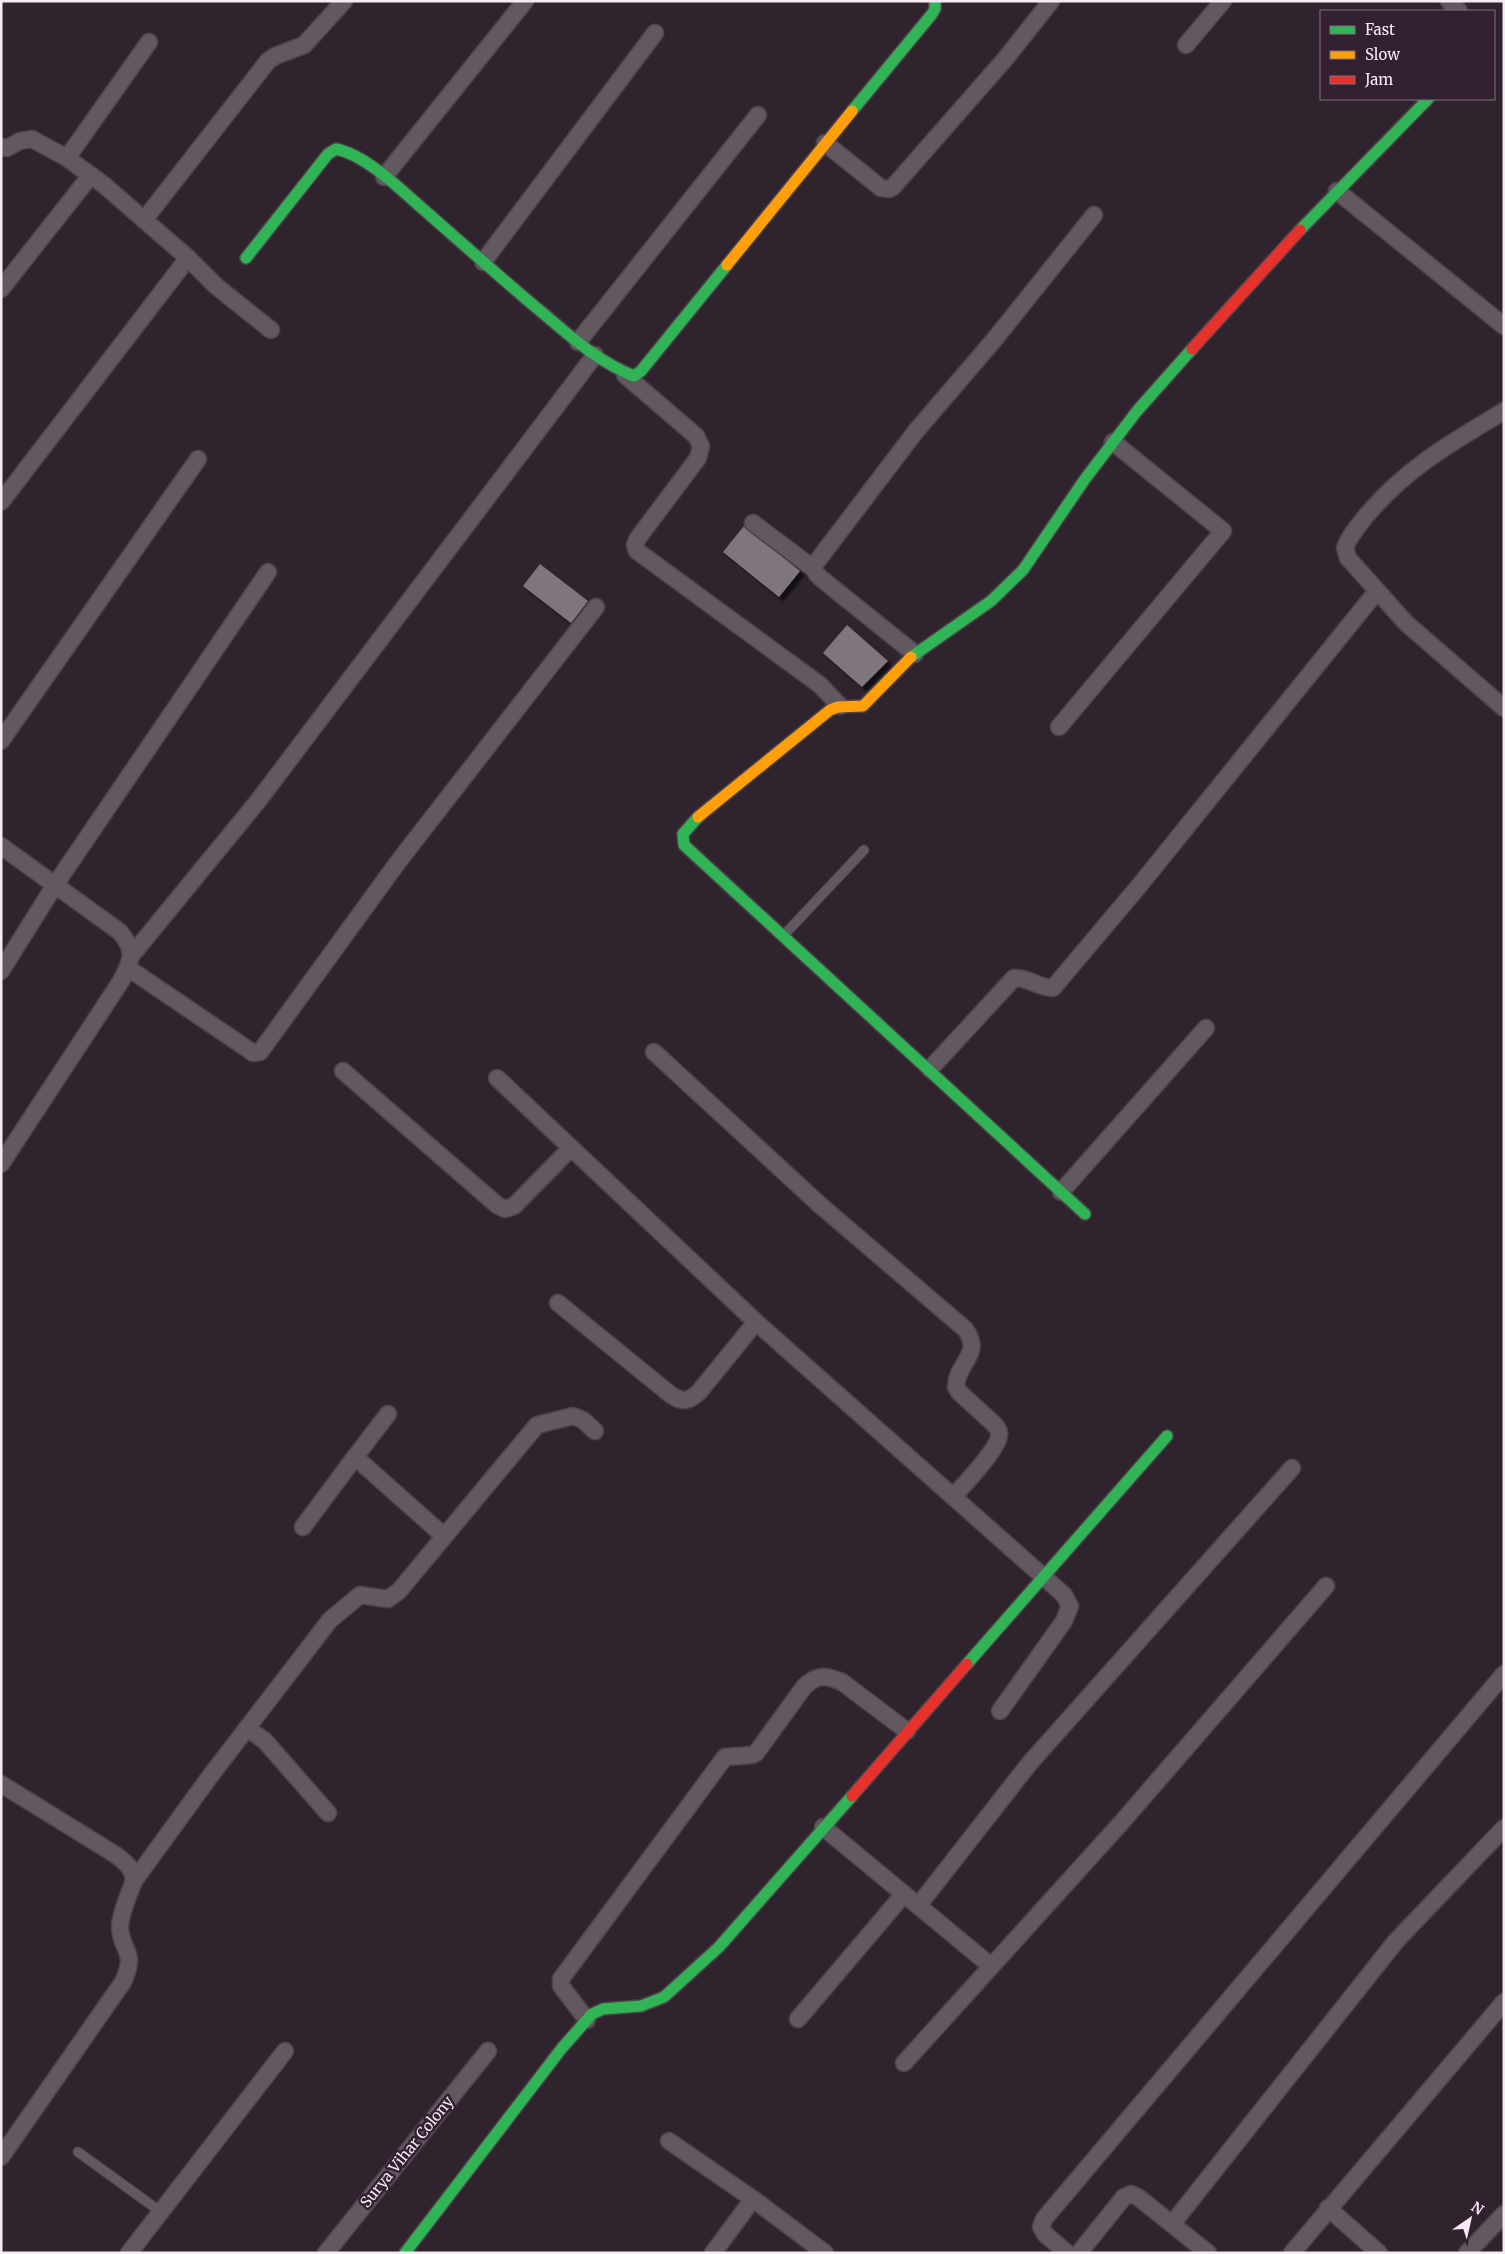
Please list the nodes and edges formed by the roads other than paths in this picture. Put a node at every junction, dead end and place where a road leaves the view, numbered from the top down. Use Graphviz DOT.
graph roads {
  1 [pos="344,1"];
  2 [pos="525,1"];
  3 [pos="935,1"];
  4 [pos="1051,1"];
  5 [pos="1223,1"];
  6 [pos="656,33"];
  7 [pos="149,42"];
  8 [pos="1186,45"];
  9 [pos="1427,100"];
  10 [pos="758,115"];
  11 [pos="825,142"];
  12 [pos="1,147"];
  13 [pos="67,158"];
  14 [pos="91,175"];
  15 [pos="384,177"];
  16 [pos="1337,191"];
  17 [pos="1094,215"];
  18 [pos="144,220"];
  19 [pos="188,258"];
  20 [pos="246,258"];
  21 [pos="483,262"];
  22 [pos="1,289"];
  23 [pos="1504,326"];
  24 [pos="271,330"];
  25 [pos="578,342"];
  26 [pos="595,355"];
  27 [pos="625,375"];
  28 [pos="1504,411"];
  29 [pos="1113,442"];
  30 [pos="198,459"];
  31 [pos="1,502"];
  32 [pos="753,523"];
  33 [pos="814,569"];
  34 [pos="268,572"];
  35 [pos="1378,591"];
  36 [pos="596,607"];
  37 [pos="916,654"];
  38 [pos="840,706"];
  39 [pos="1504,708"];
  40 [pos="1059,727"];
  41 [pos="1,741"];
  42 [pos="1,846"];
  43 [pos="864,850"];
  44 [pos="55,885"];
  45 [pos="782,937"];
  46 [pos="130,962"];
  47 [pos="1,971"];
  48 [pos="1206,1028"];
  49 [pos="654,1052"];
  50 [pos="930,1070"];
  51 [pos="343,1072"];
  52 [pos="496,1078"];
  53 [pos="571,1148"];
  54 [pos="1,1164"];
  55 [pos="1061,1192"];
  56 [pos="1084,1214"];
  57 [pos="558,1303"];
  58 [pos="756,1322"];
  59 [pos="388,1414"];
  60 [pos="595,1431"];
  61 [pos="1167,1436"];
  62 [pos="355,1457"];
  63 [pos="1292,1468"];
  64 [pos="953,1497"];
  65 [pos="303,1527"];
  66 [pos="444,1536"];
  67 [pos="1043,1576"];
  68 [pos="1326,1586"];
  69 [pos="1504,1674"];
  70 [pos="1000,1711"];
  71 [pos="247,1728"];
  72 [pos="907,1731"];
  73 [pos="1,1784"];
  74 [pos="328,1813"];
  75 [pos="823,1827"];
  76 [pos="1504,1828"];
  77 [pos="134,1880"];
  78 [pos="904,1894"];
  79 [pos="918,1906"];
  80 [pos="991,1966"];
  81 [pos="1504,2002"];
  82 [pos="798,2019"];
  83 [pos="587,2020"];
  84 [pos="285,2051"];
  85 [pos="488,2051"];
  86 [pos="904,2063"];
  87 [pos="669,2141"];
  88 [pos="78,2152"];
  89 [pos="1,2157"];
  90 [pos="754,2199"];
  91 [pos="1328,2208"];
  92 [pos="161,2212"];
  93 [pos="1504,2214"];
  94 [pos="1172,2224"];
  95 [pos="128,2253"];
  96 [pos="326,2253"];
  97 [pos="405,2253"];
  98 [pos="713,2253"];
  99 [pos="825,2253"];
  100 [pos="1068,2253"];
  101 [pos="1079,2253"];
  102 [pos="1208,2253"];
  103 [pos="1292,2253"];
  104 [pos="1379,2253"];
  105 [pos="1467,2253"];
  1 -- 18 [label="street"];
  2 -- 15 [label="street"];
  3 -- 11 [label="street"];
  4 -- 11 [label="street"];
  5 -- 8 [label="street"];
  6 -- 21 [label="street"];
  7 -- 13 [label="street"];
  9 -- 16 [label="street"];
  10 -- 25 [label="street"];
  11 -- 27 [label="street"];
  12 -- 13 [label="street"];
  13 -- 14 [label="street"];
  14 -- 18 [label="street"];
  14 -- 22 [label="street"];
  15 -- 20 [label="street"];
  15 -- 21 [label="street"];
  16 -- 23 [label="street"];
  16 -- 29 [label="street"];
  17 -- 33 [label="street"];
  18 -- 19 [label="street"];
  19 -- 24 [label="street"];
  19 -- 31 [label="street"];
  21 -- 25 [label="street"];
  25 -- 26 [label="street"];
  26 -- 27 [label="street"];
  26 -- 46 [label="street"];
  27 -- 38 [label="street"];
  28 -- 35 [label="street"];
  29 -- 37 [label="street"];
  29 -- 40 [label="street"];
  30 -- 41 [label="street"];
  32 -- 33 [label="street"];
  33 -- 37 [label="street"];
  34 -- 44 [label="street"];
  35 -- 39 [label="street"];
  35 -- 50 [label="street"];
  36 -- 46 [label="street"];
  37 -- 38 [label="street"];
  38 -- 45 [label="street"];
  42 -- 44 [label="street"];
  43 -- 45 [label="lane"];
  44 -- 46 [label="street"];
  44 -- 47 [label="street"];
  45 -- 50 [label="street"];
  46 -- 54 [label="street"];
  48 -- 55 [label="street"];
  49 -- 64 [label="street"];
  50 -- 55 [label="street"];
  51 -- 53 [label="street"];
  52 -- 53 [label="street"];
  53 -- 58 [label="street"];
  55 -- 56 [label="street"];
  57 -- 58 [label="street"];
  58 -- 64 [label="street"];
  59 -- 62 [label="street"];
  60 -- 66 [label="street"];
  61 -- 67 [label="street"];
  62 -- 65 [label="street"];
  62 -- 66 [label="street"];
  63 -- 79 [label="street"];
  64 -- 67 [label="street"];
  66 -- 71 [label="street"];
  67 -- 70 [label="street"];
  67 -- 72 [label="street"];
  68 -- 80 [label="street"];
  69 -- 100 [label="street"];
  71 -- 74 [label="street"];
  71 -- 77 [label="street"];
  72 -- 75 [label="street"];
  72 -- 83 [label="street"];
  73 -- 77 [label="street"];
  75 -- 78 [label="street"];
  75 -- 83 [label="street"];
  76 -- 94 [label="street"];
  77 -- 89 [label="street"];
  78 -- 79 [label="street"];
  78 -- 82 [label="street"];
  79 -- 80 [label="street"];
  80 -- 86 [label="street"];
  81 -- 91 [label="street"];
  83 -- 97 [label="street"];
  84 -- 92 [label="street"];
  85 -- 96 [label="street, Surya Vihar Colony"];
  87 -- 90 [label="street"];
  88 -- 92 [label="lane"];
  90 -- 98 [label="street"];
  90 -- 99 [label="street"];
  91 -- 103 [label="street"];
  91 -- 104 [label="street"];
  92 -- 95 [label="street"];
  93 -- 105 [label="street"];
  94 -- 101 [label="street"];
  94 -- 102 [label="street"];
}
